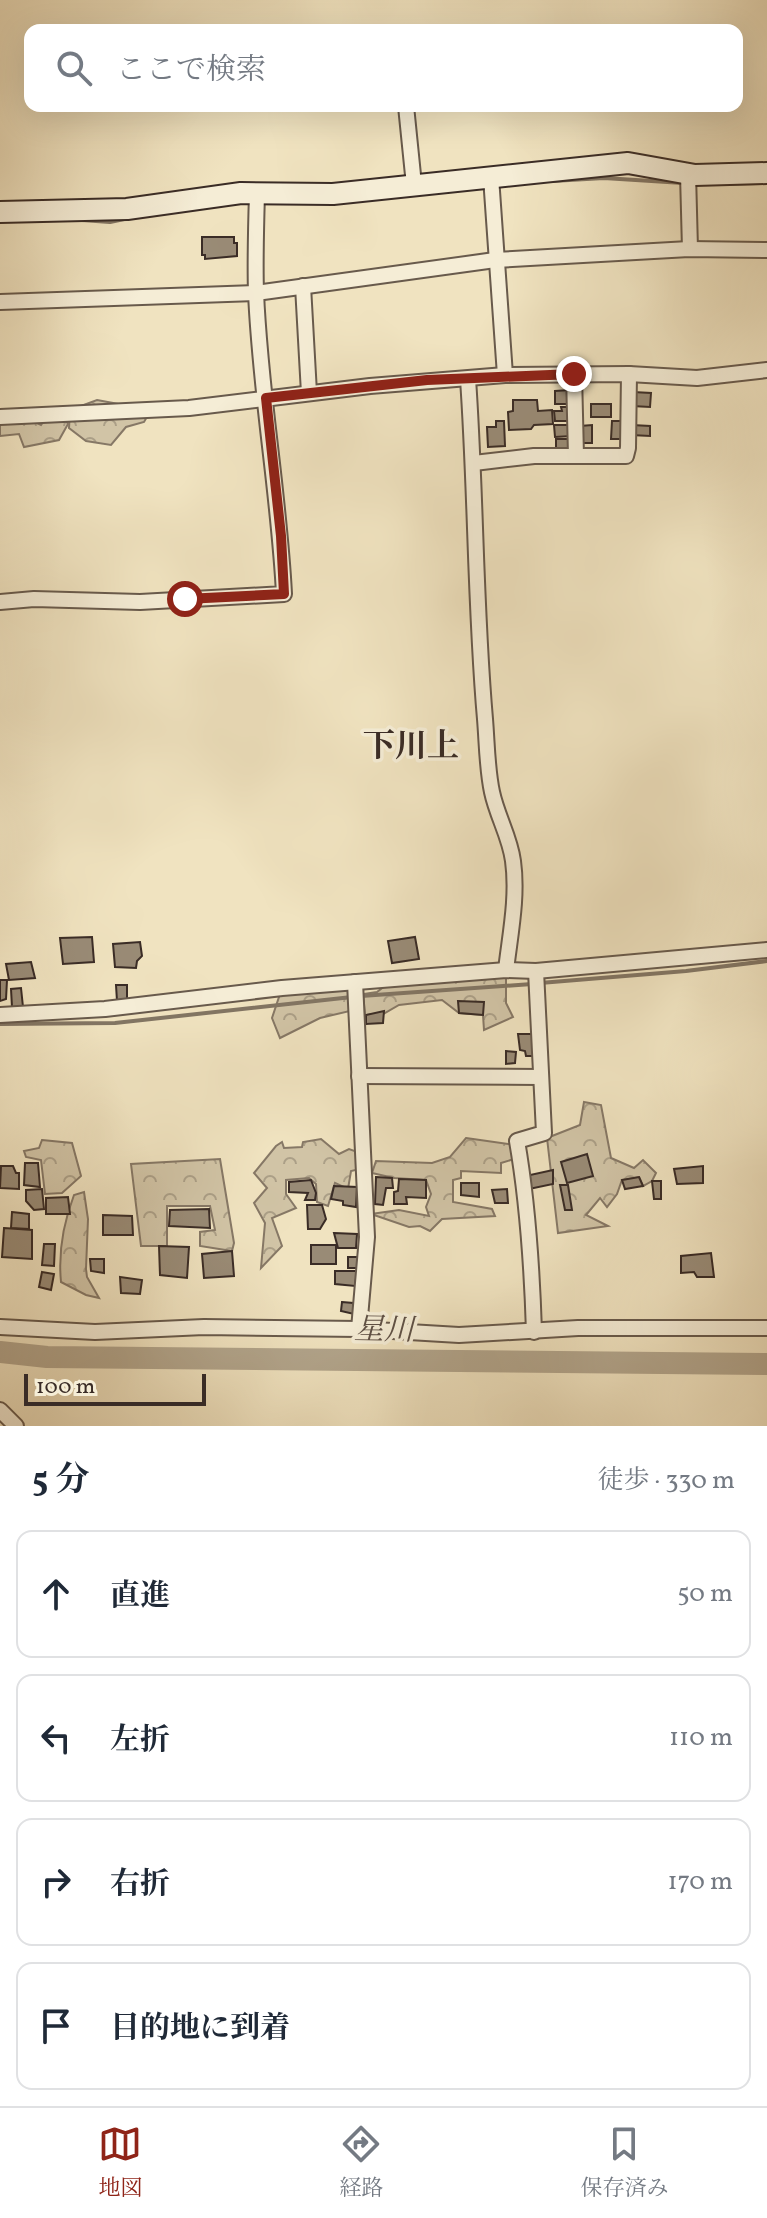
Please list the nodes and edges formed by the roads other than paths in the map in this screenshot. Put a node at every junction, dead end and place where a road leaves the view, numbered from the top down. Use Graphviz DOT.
graph roads {
  1 [pos="407,112"];
  2 [pos="767,173"];
  3 [pos="688,174"];
  4 [pos="491,177"];
  5 [pos="414,185"];
  6 [pos="257,194"];
  7 [pos="0,212"];
  8 [pos="690,249"];
  9 [pos="767,250"];
  10 [pos="495,260"];
  11 [pos="303,286"];
  12 [pos="256,293"];
  13 [pos="0,302"];
  14 [pos="767,370"];
  15 [pos="574,374"];
  16 [pos="629,374"];
  17 [pos="505,375"];
  18 [pos="468,379"];
  19 [pos="309,393"];
  20 [pos="266,398"];
  21 [pos="0,417"];
  22 [pos="576,456"];
  23 [pos="474,463"];
  24 [pos="0,602"];
  25 [pos="767,950"];
  26 [pos="506,970"];
  27 [pos="536,971"];
  28 [pos="355,982"];
  29 [pos="0,1015"];
  30 [pos="359,1076"];
  31 [pos="541,1077"];
  32 [pos="0,1327"];
  33 [pos="767,1328"];
  34 [pos="359,1329"];
  35 [pos="534,1332"];
  36 [pos="0,1410"];
  37 [pos="16,1426"];
  1 -- 5 [label="street"];
  2 -- 3 [label="street"];
  3 -- 4 [label="street"];
  3 -- 8 [label="street"];
  4 -- 5 [label="street"];
  4 -- 10 [label="street"];
  5 -- 6 [label="street"];
  6 -- 7 [label="street"];
  6 -- 12 [label="street"];
  8 -- 9 [label="street"];
  8 -- 10 [label="street"];
  10 -- 11 [label="street"];
  10 -- 17 [label="street"];
  11 -- 12 [label="street"];
  11 -- 19 [label="street"];
  12 -- 13 [label="street"];
  12 -- 20 [label="street"];
  14 -- 16 [label="street"];
  15 -- 16 [label="street"];
  15 -- 17 [label="street"];
  15 -- 22 [label="street"];
  16 -- 22 [label="street"];
  17 -- 18 [label="street"];
  18 -- 19 [label="street"];
  18 -- 23 [label="street"];
  19 -- 20 [label="street"];
  20 -- 21 [label="street"];
  20 -- 24 [label="street"];
  22 -- 23 [label="street"];
  23 -- 26 [label="street"];
  25 -- 27 [label="street"];
  26 -- 27 [label="street"];
  26 -- 28 [label="street"];
  27 -- 31 [label="street"];
  28 -- 29 [label="street"];
  28 -- 30 [label="street"];
  30 -- 31 [label="street"];
  30 -- 34 [label="street"];
  31 -- 35 [label="street"];
  32 -- 34 [label="street"];
  33 -- 35 [label="street"];
  34 -- 35 [label="street"];
  36 -- 37 [label="street"];
}
